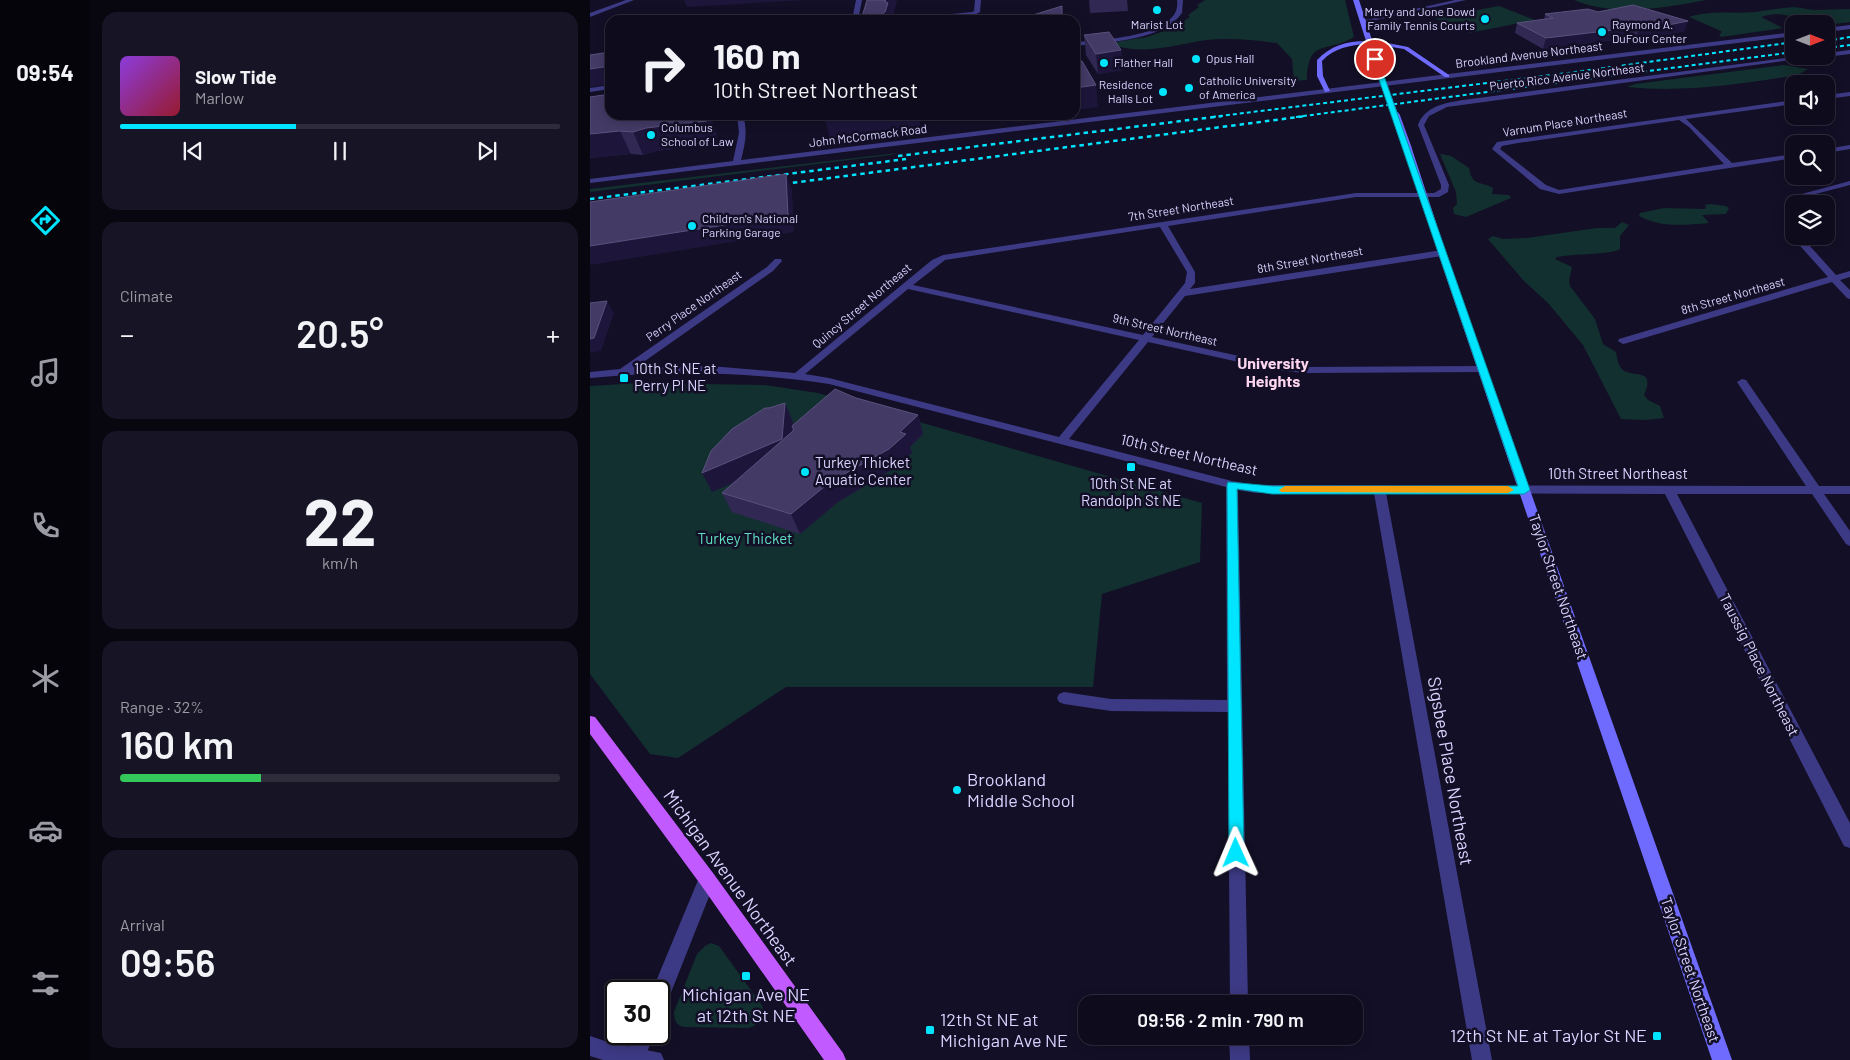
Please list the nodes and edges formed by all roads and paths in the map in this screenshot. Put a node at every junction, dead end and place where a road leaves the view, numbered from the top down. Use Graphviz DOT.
graph roads {
  1 [pos="631,0"];
  2 [pos="859,0"];
  3 [pos="978,0"];
  4 [pos="1180,0"];
  5 [pos="1356,0"];
  6 [pos="1463,0"];
  7 [pos="590,15"];
  8 [pos="856,15"];
  9 [pos="960,15"];
  10 [pos="1363,21"];
  11 [pos="1850,27"];
  12 [pos="1835,29"];
  13 [pos="1785,35"];
  14 [pos="1080,43"];
  15 [pos="1370,43"];
  16 [pos="1850,52"];
  17 [pos="1835,54"];
  18 [pos="1785,60"];
  19 [pos="1447,76"];
  20 [pos="605,88"];
  21 [pos="590,90"];
  22 [pos="1327,91"];
  23 [pos="1850,94"];
  24 [pos="1835,96"];
  25 [pos="1785,103"];
  26 [pos="1680,118"];
  27 [pos="742,120"];
  28 [pos="1850,147"];
  29 [pos="1835,150"];
  30 [pos="1785,157"];
  31 [pos="736,163"];
  32 [pos="1730,166"];
  33 [pos="590,181"];
  34 [pos="1850,183"];
  35 [pos="1422,195"];
  36 [pos="1802,195"];
  37 [pos="1162,224"];
  38 [pos="1804,245"];
  39 [pos="1442,252"];
  40 [pos="944,258"];
  41 [pos="778,260"];
  42 [pos="1850,274"];
  43 [pos="1834,279"];
  44 [pos="906,286"];
  45 [pos="1182,293"];
  46 [pos="1850,296"];
  47 [pos="1145,338"];
  48 [pos="1623,341"];
  49 [pos="1482,369"];
  50 [pos="624,371"];
  51 [pos="590,375"];
  52 [pos="797,376"];
  53 [pos="1742,382"];
  54 [pos="1062,441"];
  55 [pos="1232,485"];
  56 [pos="1379,490"];
  57 [pos="1524,490"];
  58 [pos="1669,490"];
  59 [pos="1816,490"];
  60 [pos="1850,490"];
  61 [pos="1850,541"];
  62 [pos="1064,698"];
  63 [pos="1235,706"];
  64 [pos="590,722"];
  65 [pos="1850,840"];
  66 [pos="707,879"];
  67 [pos="666,980"];
  68 [pos="1239,995"];
  69 [pos="640,1045"];
  70 [pos="1239,1045"];
  71 [pos="590,1046"];
  72 [pos="634,1059"];
  73 [pos="654,1060"];
  74 [pos="836,1060"];
  75 [pos="1240,1060"];
  76 [pos="1482,1060"];
  77 [pos="1722,1060"];
  1 -- 7 [label="street"];
  2 -- 8 [label="street"];
  3 -- 9 [label="street"];
  4 -- 14 [label="street"];
  5 -- 10 [label="main road, Taylor Street Northeast"];
  6 -- 10 [label="street"];
  10 -- 15 [label="main road, Taylor Street Northeast"];
  11 -- 12 [label="street"];
  13 -- 19 [label="street, Brookland Avenue Northeast"];
  15 -- 19 [label="main road"];
  15 -- 22 [label="main road"];
  15 -- 35 [label="main road, Taylor Street Northeast, bridge"];
  16 -- 17 [label="street"];
  18 -- 35 [label="street, Puerto Rico Avenue Northeast"];
  19 -- 22 [label="street, Brookland Avenue Northeast"];
  20 -- 21 [label="street"];
  22 -- 31 [label="street, John McCormack Road"];
  23 -- 24 [label="street"];
  25 -- 26 [label="street"];
  26 -- 32 [label="street"];
  26 -- 32 [label="street, Varnum Place Northeast"];
  27 -- 31 [label="street"];
  28 -- 29 [label="street"];
  30 -- 32 [label="street"];
  31 -- 33 [label="street, John McCormack Road"];
  34 -- 36 [label="street"];
  35 -- 37 [label="street, 7th Street Northeast"];
  35 -- 39 [label="main road, Taylor Street Northeast"];
  37 -- 40 [label="street, 7th Street Northeast"];
  37 -- 45 [label="street"];
  38 -- 43 [label="street"];
  39 -- 45 [label="street, 8th Street Northeast"];
  39 -- 49 [label="main road, Taylor Street Northeast"];
  40 -- 44 [label="street, Quincy Street Northeast"];
  41 -- 50 [label="street, Perry Place Northeast"];
  42 -- 43 [label="street, 8th Street Northeast"];
  43 -- 46 [label="street"];
  43 -- 48 [label="street, 8th Street Northeast"];
  44 -- 47 [label="street, 9th Street Northeast"];
  44 -- 52 [label="street, Quincy Street Northeast"];
  45 -- 47 [label="street"];
  47 -- 49 [label="street, 9th Street Northeast"];
  47 -- 54 [label="street"];
  49 -- 57 [label="main road, Taylor Street Northeast"];
  50 -- 51 [label="street, 10th Street Northeast"];
  50 -- 52 [label="street, 10th Street Northeast"];
  52 -- 54 [label="street, 10th Street Northeast"];
  53 -- 59 [label="street"];
  54 -- 55 [label="street, 10th Street Northeast"];
  55 -- 56 [label="street, 10th Street Northeast"];
  55 -- 63 [label="street"];
  56 -- 57 [label="street, 10th Street Northeast"];
  56 -- 76 [label="street, Sigsbee Place Northeast"];
  57 -- 58 [label="street, 10th Street Northeast"];
  57 -- 77 [label="main road, Taylor Street Northeast"];
  58 -- 59 [label="street, 10th Street Northeast"];
  58 -- 65 [label="street, Taussig Place Northeast"];
  59 -- 60 [label="street, 10th Street Northeast"];
  59 -- 61 [label="street"];
  62 -- 63 [label="street"];
  63 -- 68 [label="street"];
  64 -- 66 [label="main road, Michigan Avenue Northeast"];
  66 -- 67 [label="street"];
  66 -- 74 [label="main road, Michigan Avenue Northeast"];
  69 -- 72 [label="street"];
  70 -- 75 [label="street"];
  71 -- 72 [label="street"];
  72 -- 73 [label="street"];
}
